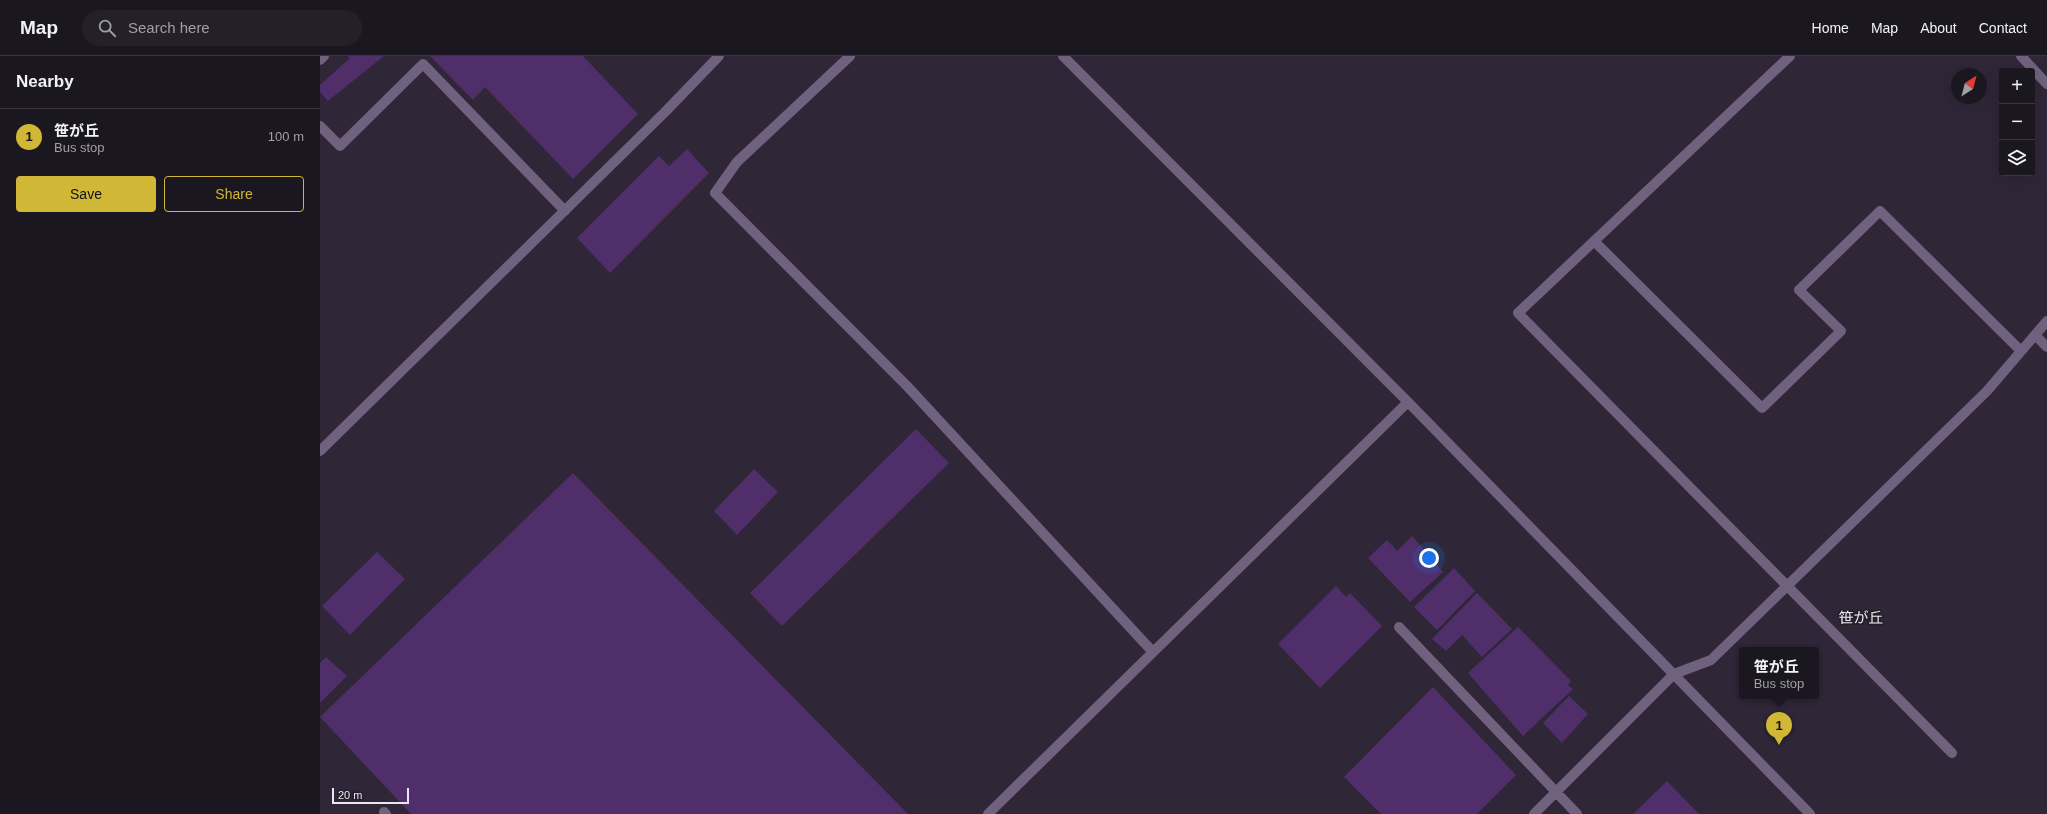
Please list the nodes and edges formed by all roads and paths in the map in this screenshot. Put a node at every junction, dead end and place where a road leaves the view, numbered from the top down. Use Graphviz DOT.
graph roads {
  1 [pos="324,56"];
  2 [pos="719,56"];
  3 [pos="850,56"];
  4 [pos="1063,56"];
  5 [pos="1790,56"];
  6 [pos="2021,56"];
  7 [pos="320,60"];
  8 [pos="2047,84"];
  9 [pos="320,126"];
  10 [pos="565,211"];
  11 [pos="1594,241"];
  12 [pos="2047,321"];
  13 [pos="2035,335"];
  14 [pos="2047,347"];
  15 [pos="2021,352"];
  16 [pos="1408,402"];
  17 [pos="320,451"];
  18 [pos="1788,586"];
  19 [pos="1399,627"];
  20 [pos="1152,651"];
  21 [pos="1674,674"];
  22 [pos="1952,753"];
  23 [pos="1556,793"];
  24 [pos="988,814"];
  25 [pos="1534,814"];
  26 [pos="1577,814"];
  27 [pos="1810,814"];
  1 -- 7 [label="street"];
  2 -- 10 [label="street"];
  3 -- 20 [label="street"];
  4 -- 16 [label="street"];
  5 -- 11 [label="street"];
  6 -- 8 [label="street"];
  9 -- 10 [label="street"];
  10 -- 17 [label="street"];
  11 -- 15 [label="street"];
  11 -- 18 [label="street"];
  12 -- 13 [label="street"];
  13 -- 14 [label="street"];
  13 -- 15 [label="street"];
  15 -- 18 [label="street"];
  16 -- 20 [label="street"];
  16 -- 21 [label="street"];
  18 -- 21 [label="street"];
  18 -- 22 [label="street"];
  19 -- 23 [label="street"];
  20 -- 24 [label="street"];
  21 -- 23 [label="street"];
  21 -- 27 [label="street"];
  23 -- 25 [label="street"];
  23 -- 26 [label="street"];
}
